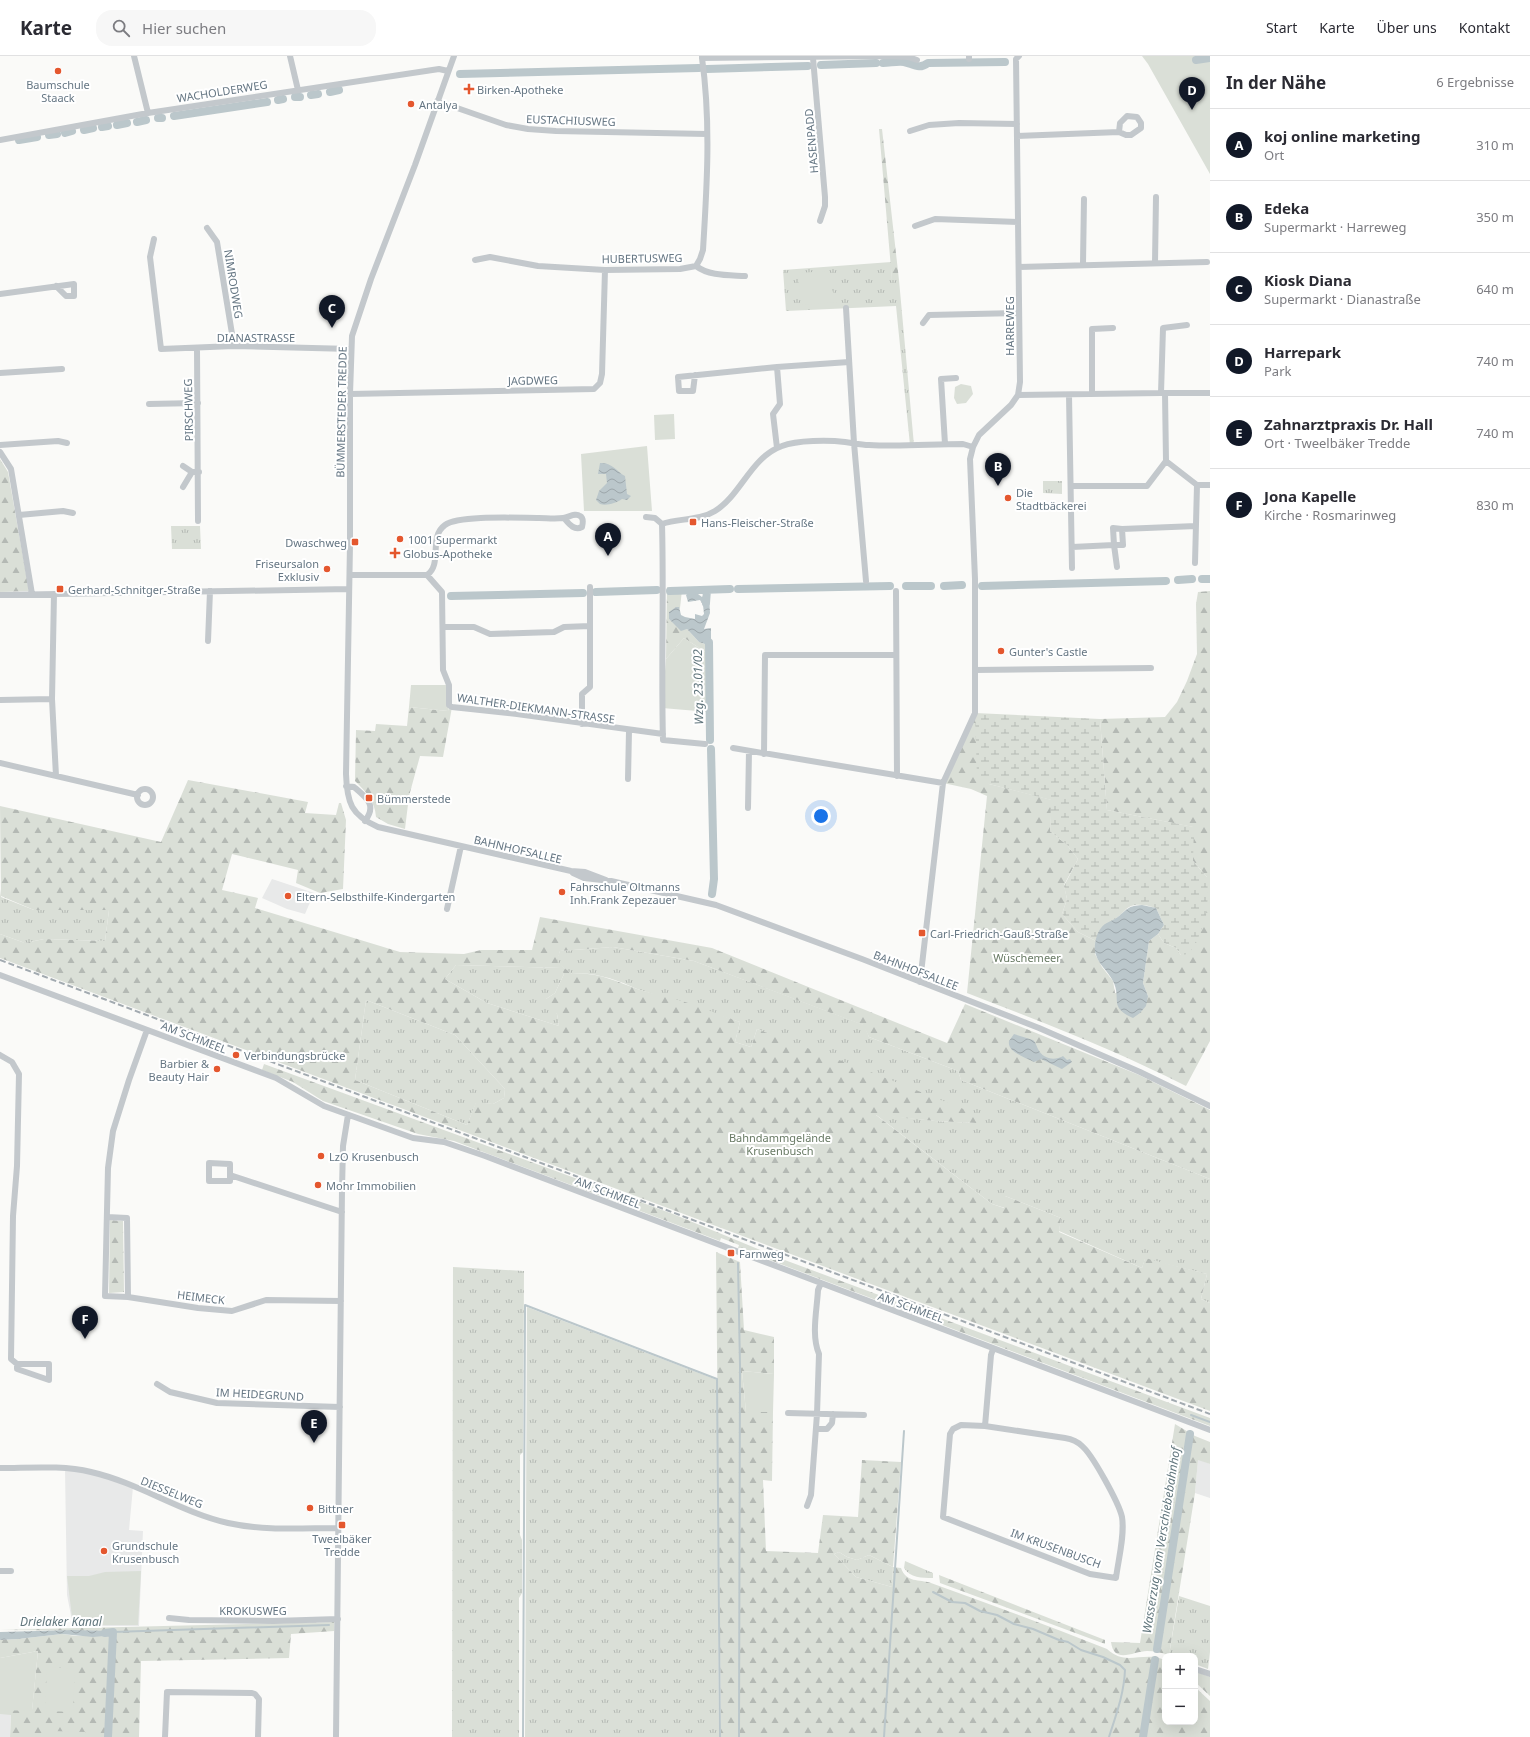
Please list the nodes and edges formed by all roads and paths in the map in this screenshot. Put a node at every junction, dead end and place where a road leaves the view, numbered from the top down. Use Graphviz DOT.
graph roads {
  1 [pos="134,56"];
  2 [pos="290,56"];
  3 [pos="454,56"];
  4 [pos="1019,56"];
  5 [pos="702,57"];
  6 [pos="813,58"];
  7 [pos="917,60"];
  8 [pos="448,71"];
  9 [pos="298,90"];
  10 [pos="437,101"];
  11 [pos="148,113"];
  12 [pos="1017,124"];
  13 [pos="910,131"];
  14 [pos="1119,132"];
  15 [pos="708,134"];
  16 [pos="1017,136"];
  17 [pos="0,140"];
  18 [pos="1156,197"];
  19 [pos="1084,199"];
  20 [pos="820,221"];
  21 [pos="1018,222"];
  22 [pos="915,226"];
  23 [pos="207,228"];
  24 [pos="154,239"];
  25 [pos="475,260"];
  26 [pos="1207,262"];
  27 [pos="1155,263"];
  28 [pos="1083,264"];
  29 [pos="696,266"];
  30 [pos="1019,267"];
  31 [pos="605,270"];
  32 [pos="745,276"];
  33 [pos="56,286"];
  34 [pos="0,294"];
  35 [pos="846,308"];
  36 [pos="1019,313"];
  37 [pos="923,323"];
  38 [pos="1187,325"];
  39 [pos="1113,328"];
  40 [pos="234,346"];
  41 [pos="197,348"];
  42 [pos="351,349"];
  43 [pos="849,362"];
  44 [pos="777,367"];
  45 [pos="62,369"];
  46 [pos="0,373"];
  47 [pos="696,375"];
  48 [pos="956,378"];
  49 [pos="1163,392"];
  50 [pos="1210,393"];
  51 [pos="350,394"];
  52 [pos="1092,394"];
  53 [pos="1018,395"];
  54 [pos="1070,395"];
  55 [pos="198,403"];
  56 [pos="149,404"];
  57 [pos="67,442"];
  58 [pos="854,443"];
  59 [pos="945,444"];
  60 [pos="0,445"];
  61 [pos="973,447"];
  62 [pos="777,448"];
  63 [pos="0,452"];
  64 [pos="1166,461"];
  65 [pos="183,466"];
  66 [pos="195,472"];
  67 [pos="1197,485"];
  68 [pos="1210,485"];
  69 [pos="1071,486"];
  70 [pos="183,487"];
  71 [pos="73,513"];
  72 [pos="19,514"];
  73 [pos="564,518"];
  74 [pos="646,518"];
  75 [pos="198,521"];
  76 [pos="662,524"];
  77 [pos="1196,526"];
  78 [pos="1114,545"];
  79 [pos="1072,547"];
  80 [pos="1195,563"];
  81 [pos="1117,567"];
  82 [pos="1072,568"];
  83 [pos="428,574"];
  84 [pos="350,575"];
  85 [pos="866,581"];
  86 [pos="590,587"];
  87 [pos="349,589"];
  88 [pos="210,591"];
  89 [pos="896,591"];
  90 [pos="32,594"];
  91 [pos="54,594"];
  92 [pos="0,595"];
  93 [pos="590,626"];
  94 [pos="443,627"];
  95 [pos="208,641"];
  96 [pos="896,655"];
  97 [pos="1151,668"];
  98 [pos="975,670"];
  99 [pos="52,699"];
  100 [pos="0,700"];
  101 [pos="582,724"];
  102 [pos="629,731"];
  103 [pos="663,734"];
  104 [pos="706,744"];
  105 [pos="733,748"];
  106 [pos="749,751"];
  107 [pos="764,754"];
  108 [pos="0,763"];
  109 [pos="56,776"];
  110 [pos="897,776"];
  111 [pos="628,779"];
  112 [pos="943,783"];
  113 [pos="346,786"];
  114 [pos="138,795"];
  115 [pos="748,808"];
  116 [pos="360,817"];
  117 [pos="365,821"];
  118 [pos="461,846"];
  119 [pos="446,909"];
  120 [pos="0,975"];
  121 [pos="920,982"];
  122 [pos="147,1030"];
  123 [pos="0,1055"];
  124 [pos="1210,1106"];
  125 [pos="348,1115"];
  126 [pos="230,1175"];
  127 [pos="342,1212"];
  128 [pos="107,1217"];
  129 [pos="821,1283"];
  130 [pos="128,1297"];
  131 [pos="341,1301"];
  132 [pos="993,1349"];
  133 [pos="17,1364"];
  134 [pos="157,1384"];
  135 [pos="340,1408"];
  136 [pos="788,1413"];
  137 [pos="818,1414"];
  138 [pos="833,1414"];
  139 [pos="864,1415"];
  140 [pos="985,1426"];
  141 [pos="816,1429"];
  142 [pos="1210,1430"];
  143 [pos="0,1468"];
  144 [pos="807,1506"];
  145 [pos="338,1528"];
  146 [pos="0,1571"];
  147 [pos="11,1571"];
  148 [pos="169,1618"];
  149 [pos="338,1619"];
  150 [pos="1198,1670"];
  151 [pos="1210,1674"];
  152 [pos="165,1737"];
  153 [pos="258,1737"];
  154 [pos="336,1737"];
  1 -- 11 [label="street"];
  2 -- 9 [label="street"];
  3 -- 8 [label="street, BÜMMERSTEDER TREDDE"];
  4 -- 12 [label="street, HARREWEG"];
  5 -- 6 [label="street"];
  5 -- 15 [label="street, HUBERTUSWEG"];
  6 -- 7 [label="street"];
  6 -- 20 [label="street, HASENPADD"];
  8 -- 9 [label="street, WACHOLDERWEG"];
  8 -- 10 [label="street, BÜMMERSTEDER TREDDE"];
  9 -- 11 [label="street, WACHOLDERWEG"];
  10 -- 15 [label="street, EUSTACHIUSWEG"];
  10 -- 42 [label="street, BÜMMERSTEDER TREDDE"];
  11 -- 17 [label="street, WACHOLDERWEG"];
  12 -- 13 [label="street"];
  12 -- 16 [label="street, HARREWEG"];
  14 -- 16 [label="street"];
  15 -- 29 [label="street, HUBERTUSWEG"];
  16 -- 21 [label="street, HARREWEG"];
  18 -- 27 [label="street"];
  19 -- 28 [label="street"];
  21 -- 22 [label="street"];
  21 -- 30 [label="street, HARREWEG"];
  23 -- 40 [label="street, NIMRODWEG"];
  24 -- 41 [label="street, DIANASTRASSE"];
  25 -- 31 [label="street, HUBERTUSWEG"];
  26 -- 27 [label="street"];
  27 -- 28 [label="street"];
  28 -- 30 [label="street"];
  29 -- 31 [label="street, HUBERTUSWEG"];
  29 -- 32 [label="street"];
  30 -- 36 [label="street, HARREWEG"];
  31 -- 51 [label="street, JAGDWEG"];
  33 -- 34 [label="street"];
  35 -- 43 [label="street"];
  36 -- 37 [label="street"];
  36 -- 53 [label="street, HARREWEG"];
  38 -- 49 [label="street"];
  39 -- 52 [label="street"];
  40 -- 41 [label="street, DIANASTRASSE"];
  40 -- 42 [label="street, DIANASTRASSE"];
  41 -- 55 [label="street, PIRSCHWEG"];
  42 -- 51 [label="street, BÜMMERSTEDER TREDDE"];
  43 -- 44 [label="street"];
  43 -- 58 [label="street"];
  44 -- 47 [label="street"];
  44 -- 62 [label="street"];
  45 -- 46 [label="street"];
  48 -- 59 [label="street"];
  49 -- 50 [label="street"];
  49 -- 52 [label="street"];
  49 -- 64 [label="street"];
  51 -- 84 [label="street, BÜMMERSTEDER TREDDE"];
  52 -- 54 [label="street"];
  53 -- 54 [label="street"];
  53 -- 61 [label="street"];
  54 -- 69 [label="street"];
  55 -- 56 [label="street"];
  55 -- 66 [label="street, PIRSCHWEG"];
  57 -- 60 [label="street"];
  58 -- 59 [label="street"];
  58 -- 62 [label="street"];
  58 -- 85 [label="street"];
  59 -- 61 [label="street"];
  61 -- 98 [label="street"];
  62 -- 76 [label="street"];
  63 -- 72 [label="street"];
  64 -- 67 [label="street"];
  64 -- 69 [label="street"];
  65 -- 66 [label="street"];
  66 -- 70 [label="street"];
  66 -- 75 [label="street, PIRSCHWEG"];
  67 -- 68 [label="street"];
  67 -- 77 [label="street"];
  69 -- 79 [label="street"];
  71 -- 72 [label="street"];
  72 -- 90 [label="street"];
  73 -- 83 [label="street"];
  74 -- 76 [label="street"];
  76 -- 103 [label="street"];
  77 -- 78 [label="street"];
  77 -- 80 [label="street"];
  78 -- 79 [label="street"];
  78 -- 81 [label="street"];
  79 -- 82 [label="street"];
  83 -- 84 [label="street"];
  83 -- 94 [label="street, WALTHER-DIEKMANN-STRASSE"];
  84 -- 87 [label="street, BÜMMERSTEDER TREDDE"];
  86 -- 93 [label="street"];
  87 -- 88 [label="street"];
  87 -- 113 [label="street, BÜMMERSTEDER TREDDE"];
  88 -- 91 [label="street"];
  88 -- 95 [label="street"];
  89 -- 96 [label="street"];
  90 -- 91 [label="street"];
  90 -- 92 [label="street"];
  91 -- 99 [label="street"];
  93 -- 94 [label="street"];
  93 -- 101 [label="street"];
  94 -- 101 [label="street, WALTHER-DIEKMANN-STRASSE"];
  96 -- 107 [label="street"];
  96 -- 110 [label="street"];
  97 -- 98 [label="street"];
  98 -- 112 [label="street"];
  99 -- 100 [label="street"];
  99 -- 109 [label="street"];
  101 -- 102 [label="street, WALTHER-DIEKMANN-STRASSE"];
  102 -- 103 [label="street, WALTHER-DIEKMANN-STRASSE"];
  102 -- 111 [label="street"];
  103 -- 104 [label="street"];
  105 -- 106 [label="street"];
  106 -- 107 [label="street"];
  106 -- 115 [label="street"];
  107 -- 110 [label="street"];
  108 -- 109 [label="street"];
  109 -- 114 [label="street"];
  110 -- 112 [label="street"];
  112 -- 121 [label="street"];
  113 -- 116 [label="street, BÜMMERSTEDER TREDDE"];
  113 -- 117 [label="street"];
  116 -- 117 [label="street, BAHNHOFSALLEE"];
  117 -- 118 [label="street, BAHNHOFSALLEE"];
  118 -- 119 [label="street, BAHNHOFSALLEE"];
  118 -- 121 [label="street, BAHNHOFSALLEE"];
  120 -- 122 [label="street, AM SCHMEEL"];
  121 -- 124 [label="street, BAHNHOFSALLEE"];
  122 -- 125 [label="street, AM SCHMEEL"];
  122 -- 128 [label="street, HEIMECK"];
  123 -- 133 [label="street"];
  125 -- 127 [label="street"];
  125 -- 129 [label="street, AM SCHMEEL"];
  126 -- 126 [label="street"];
  126 -- 127 [label="street"];
  127 -- 131 [label="street"];
  128 -- 130 [label="street"];
  128 -- 130 [label="street, HEIMECK"];
  129 -- 132 [label="street, AM SCHMEEL"];
  129 -- 137 [label="street"];
  130 -- 131 [label="street, HEIMECK"];
  131 -- 135 [label="street"];
  132 -- 140 [label="street"];
  132 -- 142 [label="street, AM SCHMEEL"];
  133 -- 133 [label="street"];
  134 -- 135 [label="street, IM HEIDEGRUND"];
  135 -- 145 [label="street"];
  136 -- 137 [label="street"];
  137 -- 138 [label="street"];
  137 -- 141 [label="street"];
  138 -- 139 [label="street"];
  138 -- 141 [label="street"];
  140 -- 140 [label="street, IM KRUSENBUSCH"];
  141 -- 144 [label="street"];
  143 -- 145 [label="street, DIESSELWEG"];
  145 -- 149 [label="street"];
  146 -- 147 [label="street"];
  148 -- 149 [label="street, KROKUSWEG"];
  149 -- 154 [label="street"];
  150 -- 151 [label="street"];
  152 -- 153 [label="street"];
}
